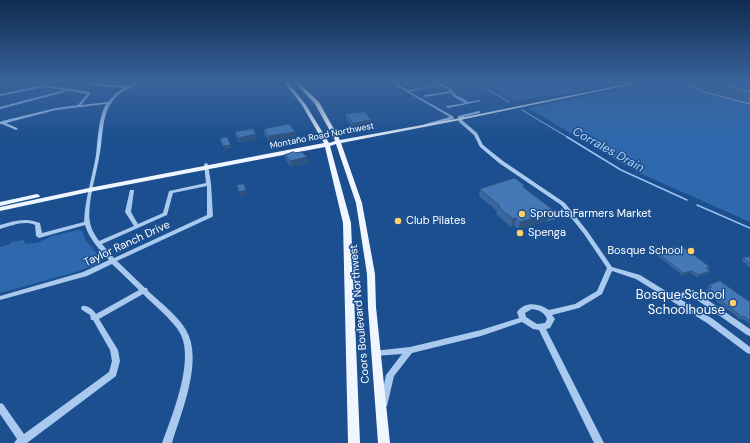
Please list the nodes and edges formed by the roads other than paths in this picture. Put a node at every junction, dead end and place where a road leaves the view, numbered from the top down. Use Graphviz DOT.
graph roads {
  1 [pos="23,102"];
  2 [pos="82,102"];
  3 [pos="301,102"];
  4 [pos="316,102"];
  5 [pos="426,102"];
  6 [pos="475,102"];
  7 [pos="534,102"];
  8 [pos="538,102"];
  9 [pos="108,103"];
  10 [pos="468,103"];
  11 [pos="80,105"];
  12 [pos="448,107"];
  13 [pos="0,108"];
  14 [pos="453,118"];
  15 [pos="463,118"];
  16 [pos="1,122"];
  17 [pos="16,129"];
  18 [pos="476,135"];
  19 [pos="338,140"];
  20 [pos="326,143"];
  21 [pos="206,166"];
  22 [pos="209,184"];
  23 [pos="90,188"];
  24 [pos="132,191"];
  25 [pos="0,204"];
  26 [pos="0,209"];
  27 [pos="87,223"];
  28 [pos="138,226"];
  29 [pos="0,227"];
  30 [pos="98,244"];
  31 [pos="114,262"];
  32 [pos="610,268"];
  33 [pos="146,290"];
  34 [pos="0,298"];
  35 [pos="674,299"];
  36 [pos="84,308"];
  37 [pos="548,313"];
  38 [pos="94,318"];
  39 [pos="523,319"];
  40 [pos="541,327"];
  41 [pos="750,334"];
  42 [pos="410,350"];
  43 [pos="750,351"];
  44 [pos="376,353"];
  45 [pos="0,407"];
  46 [pos="381,413"];
  47 [pos="21,442"];
  48 [pos="167,443"];
  49 [pos="354,443"];
  50 [pos="384,443"];
  51 [pos="599,443"];
  1 -- 13 [label="street"];
  2 -- 11 [label="street"];
  3 -- 20 [label="main road, Coors Boulevard Northwest"];
  4 -- 19 [label="main road, Coors Boulevard Northwest"];
  5 -- 14 [label="street"];
  6 -- 10 [label="street"];
  7 -- 14 [label="main road, Montaño Road Northwest"];
  8 -- 15 [label="main road, Montaño Road Northwest"];
  9 -- 11 [label="street"];
  9 -- 23 [label="street"];
  10 -- 12 [label="street"];
  11 -- 16 [label="street"];
  14 -- 15 [label="main road, Montaño Road Northwest"];
  14 -- 18 [label="street"];
  14 -- 19 [label="main road, Montaño Road Northwest"];
  14 -- 19 [label="main road, Montaño Road Northwest"];
  15 -- 18 [label="street"];
  16 -- 17 [label="street"];
  18 -- 32 [label="street"];
  19 -- 20 [label="main road, Montaño Road Northwest"];
  19 -- 44 [label="main road, Coors Boulevard Northwest"];
  20 -- 21 [label="main road, Montaño Road Northwest"];
  20 -- 49 [label="main road, Coors Boulevard Northwest"];
  21 -- 22 [label="street, Taylor Ranch Drive"];
  21 -- 23 [label="main road, Montaño Road Northwest"];
  22 -- 28 [label="street"];
  22 -- 31 [label="street, Taylor Ranch Drive"];
  23 -- 25 [label="main road, Montaño Road Northwest"];
  23 -- 26 [label="main road, Montaño Road Northwest"];
  23 -- 27 [label="street"];
  24 -- 28 [label="street"];
  27 -- 29 [label="street"];
  27 -- 30 [label="street"];
  28 -- 30 [label="street"];
  30 -- 31 [label="street"];
  31 -- 33 [label="street"];
  31 -- 34 [label="street, Taylor Ranch Drive"];
  32 -- 35 [label="street"];
  32 -- 37 [label="street"];
  33 -- 38 [label="street"];
  33 -- 48 [label="street"];
  35 -- 41 [label="street"];
  35 -- 43 [label="street"];
  36 -- 38 [label="street"];
  37 -- 39 [label="street"];
  37 -- 40 [label="street"];
  38 -- 47 [label="street"];
  39 -- 40 [label="street"];
  39 -- 42 [label="street"];
  40 -- 51 [label="street"];
  42 -- 44 [label="street"];
  42 -- 46 [label="street"];
  44 -- 46 [label="main road, Coors Boulevard Northwest"];
  45 -- 47 [label="street"];
  46 -- 50 [label="main road, Coors Boulevard Northwest"];
}
